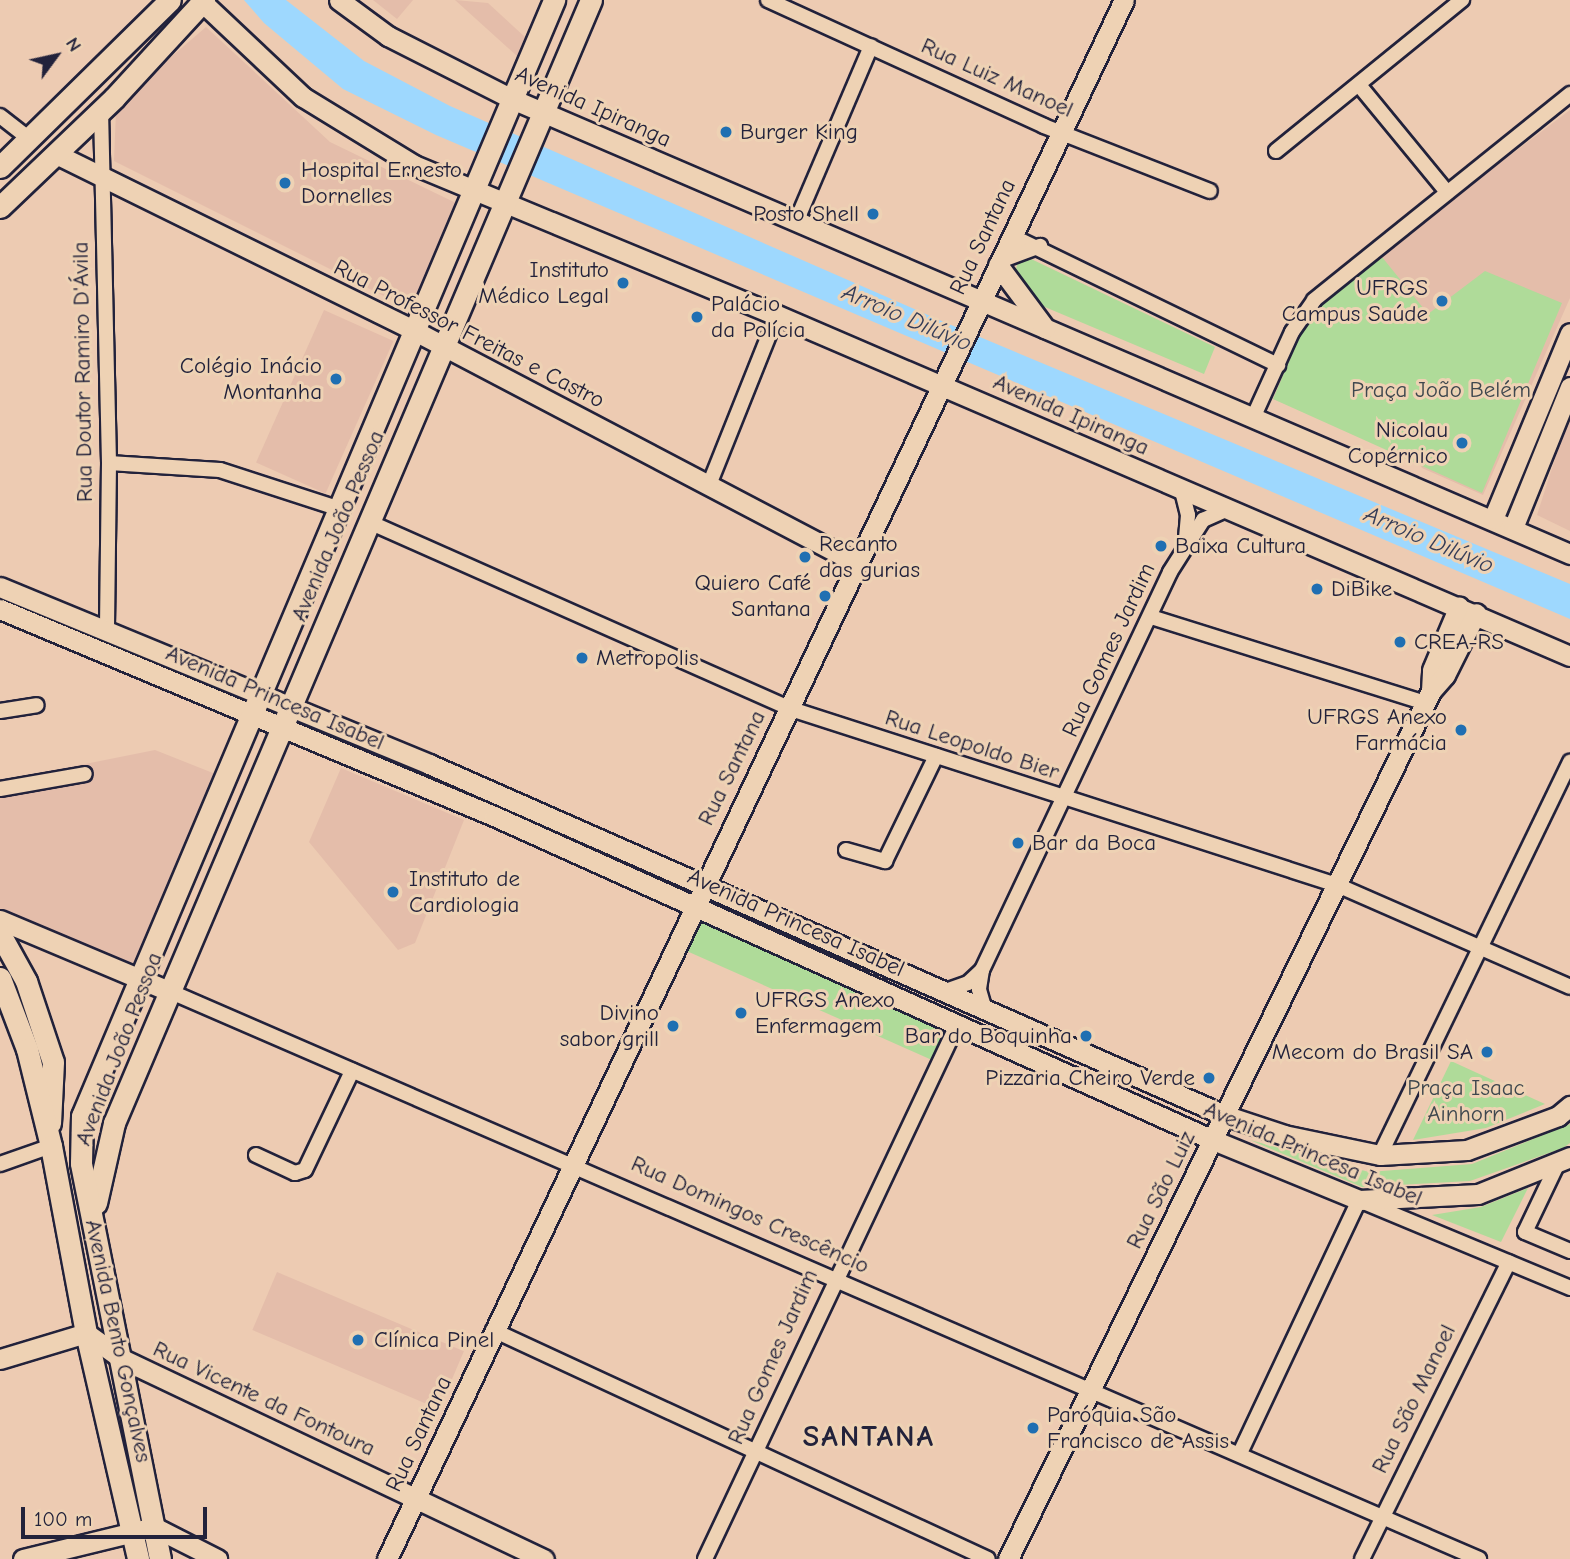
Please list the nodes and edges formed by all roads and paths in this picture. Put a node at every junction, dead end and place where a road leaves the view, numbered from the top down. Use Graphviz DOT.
graph roads {
  1 [pos="170,0"];
  2 [pos="339,0"];
  3 [pos="554,0"];
  4 [pos="591,0"];
  5 [pos="768,0"];
  6 [pos="1124,0"];
  7 [pos="1462,0"];
  8 [pos="202,1"];
  9 [pos="871,46"];
  10 [pos="1359,85"];
  11 [pos="1570,94"];
  12 [pos="512,99"];
  13 [pos="101,110"];
  14 [pos="543,112"];
  15 [pos="0,116"];
  16 [pos="1060,131"];
  17 [pos="29,139"];
  18 [pos="1276,151"];
  19 [pos="56,154"];
  20 [pos="0,167"];
  21 [pos="102,179"];
  22 [pos="474,190"];
  23 [pos="1210,191"];
  24 [pos="1447,192"];
  25 [pos="505,203"];
  26 [pos="0,207"];
  27 [pos="796,222"];
  28 [pos="1012,236"];
  29 [pos="1040,246"];
  30 [pos="999,263"];
  31 [pos="977,308"];
  32 [pos="778,315"];
  33 [pos="1046,328"];
  34 [pos="413,330"];
  35 [pos="1570,333"];
  36 [pos="442,347"];
  37 [pos="1278,365"];
  38 [pos="943,386"];
  39 [pos="1570,387"];
  40 [pos="1254,418"];
  41 [pos="109,463"];
  42 [pos="709,485"];
  43 [pos="1182,491"];
  44 [pos="337,508"];
  45 [pos="1225,510"];
  46 [pos="1493,519"];
  47 [pos="369,522"];
  48 [pos="1513,528"];
  49 [pos="1186,540"];
  50 [pos="1570,554"];
  51 [pos="857,563"];
  52 [pos="0,587"];
  53 [pos="0,609"];
  54 [pos="1467,609"];
  55 [pos="1151,617"];
  56 [pos="107,633"];
  57 [pos="1570,656"];
  58 [pos="260,693"];
  59 [pos="1428,697"];
  60 [pos="37,705"];
  61 [pos="290,705"];
  62 [pos="788,708"];
  63 [pos="0,711"];
  64 [pos="251,713"];
  65 [pos="281,725"];
  66 [pos="936,756"];
  67 [pos="1570,762"];
  68 [pos="85,774"];
  69 [pos="0,789"];
  70 [pos="1064,799"];
  71 [pos="846,850"];
  72 [pos="705,882"];
  73 [pos="1337,885"];
  74 [pos="695,904"];
  75 [pos="0,920"];
  76 [pos="0,934"];
  77 [pos="1481,947"];
  78 [pos="982,970"];
  79 [pos="138,977"];
  80 [pos="0,978"];
  81 [pos="1570,987"];
  82 [pos="948,990"];
  83 [pos="169,991"];
  84 [pos="984,1007"];
  85 [pos="958,1023"];
  86 [pos="53,1062"];
  87 [pos="352,1071"];
  88 [pos="89,1096"];
  89 [pos="1570,1106"];
  90 [pos="1224,1115"];
  91 [pos="50,1140"];
  92 [pos="1213,1140"];
  93 [pos="256,1154"];
  94 [pos="1380,1155"];
  95 [pos="1563,1162"];
  96 [pos="571,1163"];
  97 [pos="0,1164"];
  98 [pos="1359,1200"];
  99 [pos="95,1219"];
  100 [pos="1570,1251"];
  101 [pos="1509,1262"];
  102 [pos="834,1279"];
  103 [pos="1570,1287"];
  104 [pos="493,1330"];
  105 [pos="86,1333"];
  106 [pos="0,1359"];
  107 [pos="122,1359"];
  108 [pos="1091,1389"];
  109 [pos="756,1452"];
  110 [pos="1240,1453"];
  111 [pos="416,1498"];
  112 [pos="1382,1517"];
  113 [pos="144,1528"];
  114 [pos="23,1559"];
  115 [pos="138,1559"];
  116 [pos="160,1559"];
  117 [pos="217,1559"];
  118 [pos="387,1559"];
  119 [pos="544,1559"];
  120 [pos="705,1559"];
  121 [pos="988,1559"];
  122 [pos="1008,1559"];
  123 [pos="1362,1559"];
  124 [pos="1479,1559"];
  1 -- 17 [label="main road"];
  2 -- 12 [label="main road, Avenida Ipiranga"];
  3 -- 12 [label="main road, Avenida João Pessoa"];
  4 -- 14 [label="main road, Avenida João Pessoa"];
  5 -- 9 [label="street, Rua Luiz Manoel"];
  6 -- 16 [label="main road, Rua Santana"];
  7 -- 10 [label="street"];
  8 -- 13 [label="main road"];
  8 -- 22 [label="main road, Avenida Ipiranga"];
  9 -- 16 [label="street, Rua Luiz Manoel"];
  9 -- 27 [label="street"];
  10 -- 18 [label="street"];
  10 -- 24 [label="street"];
  11 -- 24 [label="street"];
  12 -- 14 [label="main road, Avenida Ipiranga"];
  12 -- 22 [label="main road, Avenida João Pessoa"];
  13 -- 19 [label="main road"];
  13 -- 21 [label="street, Rua Doutor Ramiro D'Ávila"];
  14 -- 25 [label="main road, Avenida João Pessoa"];
  14 -- 27 [label="main road, Avenida Ipiranga"];
  15 -- 17 [label="street"];
  16 -- 23 [label="street, Rua Luiz Manoel"];
  16 -- 28 [label="main road, Rua Santana"];
  17 -- 20 [label="main road"];
  19 -- 21 [label="main road, Rua Professor Freitas e Castro"];
  19 -- 26 [label="main road"];
  21 -- 34 [label="main road, Rua Professor Freitas e Castro"];
  21 -- 41 [label="street, Rua Doutor Ramiro D'Ávila"];
  22 -- 25 [label="main road, Avenida Ipiranga"];
  22 -- 34 [label="main road, Avenida João Pessoa"];
  24 -- 37 [label="street"];
  25 -- 32 [label="main road, Avenida Ipiranga"];
  25 -- 36 [label="main road, Avenida João Pessoa"];
  27 -- 31 [label="main road, Avenida Ipiranga"];
  28 -- 29 [label="street"];
  28 -- 30 [label="main road, Rua Santana"];
  29 -- 30 [label="street"];
  29 -- 37 [label="street"];
  30 -- 31 [label="main road, Rua Santana"];
  30 -- 33 [label="main road"];
  31 -- 33 [label="main road, Avenida Ipiranga"];
  31 -- 38 [label="main road, Rua Santana"];
  32 -- 38 [label="main road, Avenida Ipiranga"];
  32 -- 42 [label="street"];
  33 -- 40 [label="main road, Avenida Ipiranga"];
  34 -- 36 [label="main road, Rua Professor Freitas e Castro"];
  34 -- 44 [label="main road, Avenida João Pessoa"];
  35 -- 46 [label="main road"];
  36 -- 42 [label="main road, Rua Professor Freitas e Castro"];
  36 -- 47 [label="main road, Avenida João Pessoa"];
  37 -- 40 [label="street"];
  38 -- 43 [label="main road, Avenida Ipiranga"];
  38 -- 51 [label="main road, Rua Santana"];
  39 -- 48 [label="main road"];
  40 -- 46 [label="main road, Avenida Ipiranga"];
  41 -- 44 [label="street"];
  41 -- 56 [label="street, Rua Doutor Ramiro D'Ávila"];
  42 -- 51 [label="main road, Rua Professor Freitas e Castro"];
  43 -- 45 [label="main road, Avenida Ipiranga"];
  43 -- 49 [label="street, Rua Gomes Jardim"];
  44 -- 58 [label="main road, Avenida João Pessoa"];
  45 -- 49 [label="street, Rua Gomes Jardim"];
  45 -- 54 [label="main road, Avenida Ipiranga"];
  46 -- 48 [label="main road, Avenida Ipiranga"];
  47 -- 61 [label="main road, Avenida João Pessoa"];
  47 -- 62 [label="street, Rua Leopoldo Bier"];
  48 -- 50 [label="main road, Avenida Ipiranga"];
  49 -- 55 [label="street, Rua Gomes Jardim"];
  51 -- 62 [label="main road, Rua Santana"];
  52 -- 56 [label="main road, Avenida Princesa Isabel"];
  53 -- 64 [label="main road, Avenida Princesa Isabel"];
  54 -- 57 [label="main road, Avenida Ipiranga"];
  54 -- 59 [label="main road, Rua São Luiz"];
  55 -- 59 [label="street"];
  55 -- 70 [label="street, Rua Gomes Jardim"];
  56 -- 58 [label="main road, Avenida Princesa Isabel"];
  58 -- 61 [label="main road, Avenida Princesa Isabel"];
  58 -- 64 [label="main road, Avenida João Pessoa"];
  59 -- 73 [label="main road, Rua São Luiz"];
  60 -- 63 [label="street"];
  61 -- 65 [label="main road, Avenida João Pessoa"];
  61 -- 72 [label="main road, Avenida Princesa Isabel"];
  62 -- 66 [label="street, Rua Leopoldo Bier"];
  62 -- 72 [label="main road, Rua Santana"];
  64 -- 65 [label="main road, Avenida Princesa Isabel"];
  64 -- 79 [label="main road, Avenida João Pessoa"];
  65 -- 74 [label="main road, Avenida Princesa Isabel"];
  65 -- 83 [label="main road, Avenida João Pessoa"];
  66 -- 70 [label="street, Rua Leopoldo Bier"];
  66 -- 71 [label="street"];
  67 -- 77 [label="street"];
  68 -- 69 [label="street"];
  70 -- 73 [label="street, Rua Leopoldo Bier"];
  70 -- 78 [label="street, Rua Gomes Jardim"];
  72 -- 74 [label="main road, Rua Santana"];
  72 -- 82 [label="main road, Avenida Princesa Isabel"];
  73 -- 77 [label="street, Rua Leopoldo Bier"];
  73 -- 90 [label="main road, Rua São Luiz"];
  74 -- 85 [label="main road, Avenida Princesa Isabel"];
  74 -- 96 [label="main road, Rua Santana"];
  75 -- 79 [label="main road, Rua Domingos Crescêncio"];
  76 -- 86 [label="main road, Avenida Bento Gonçalves"];
  77 -- 81 [label="street, Rua Leopoldo Bier"];
  77 -- 94 [label="street"];
  78 -- 82 [label="street"];
  78 -- 84 [label="street, Rua Gomes Jardim"];
  79 -- 83 [label="main road, Rua Domingos Crescêncio"];
  79 -- 88 [label="main road, Avenida João Pessoa"];
  80 -- 91 [label="main road, Avenida Bento Gonçalves"];
  82 -- 84 [label="main road, Avenida Princesa Isabel"];
  83 -- 87 [label="street, Rua Domingos Crescêncio"];
  83 -- 99 [label="main road, Avenida João Pessoa"];
  84 -- 90 [label="main road, Avenida Princesa Isabel"];
  85 -- 92 [label="main road, Avenida Princesa Isabel"];
  85 -- 102 [label="street, Rua Gomes Jardim"];
  86 -- 88 [label="main road"];
  86 -- 91 [label="main road, Avenida Bento Gonçalves"];
  87 -- 93 [label="street"];
  87 -- 96 [label="street, Rua Domingos Crescêncio"];
  88 -- 99 [label="main road, Avenida João Pessoa"];
  89 -- 94 [label="main road"];
  90 -- 92 [label="main road, Rua São Luiz"];
  90 -- 94 [label="main road, Avenida Princesa Isabel"];
  91 -- 97 [label="street"];
  91 -- 105 [label="main road, Avenida Bento Gonçalves"];
  92 -- 98 [label="main road, Avenida Princesa Isabel"];
  92 -- 108 [label="main road, Rua São Luiz"];
  95 -- 98 [label="main road"];
  95 -- 100 [label="street"];
  96 -- 102 [label="street, Rua Domingos Crescêncio"];
  96 -- 104 [label="main road, Rua Santana"];
  98 -- 101 [label="street, Avenida Princesa Isabel"];
  98 -- 110 [label="street"];
  99 -- 107 [label="main road, Avenida Bento Gonçalves"];
  101 -- 103 [label="street, Avenida Princesa Isabel"];
  101 -- 112 [label="street, Rua São Manoel"];
  102 -- 108 [label="street, Rua Domingos Crescêncio"];
  102 -- 109 [label="street, Rua Gomes Jardim"];
  104 -- 109 [label="street"];
  104 -- 111 [label="main road, Rua Santana"];
  105 -- 106 [label="main road"];
  105 -- 107 [label="main road, Rua Vicente da Fontoura"];
  105 -- 113 [label="main road, Avenida Bento Gonçalves"];
  107 -- 111 [label="main road, Rua Vicente da Fontoura"];
  107 -- 113 [label="main road, Avenida Bento Gonçalves"];
  108 -- 110 [label="street, Rua Domingos Crescêncio"];
  108 -- 122 [label="main road, Rua São Luiz"];
  109 -- 120 [label="street, Rua Gomes Jardim"];
  109 -- 121 [label="street"];
  110 -- 112 [label="street, Rua Domingos Crescêncio"];
  111 -- 118 [label="main road, Rua Santana"];
  111 -- 119 [label="main road, Rua Vicente da Fontoura"];
  112 -- 123 [label="street, Rua São Manoel"];
  112 -- 124 [label="street, Rua Domingos Crescêncio"];
  113 -- 114 [label="main road"];
  113 -- 115 [label="main road, Avenida Bento Gonçalves"];
  113 -- 116 [label="main road, Avenida Bento Gonçalves"];
  113 -- 117 [label="main road"];
}
